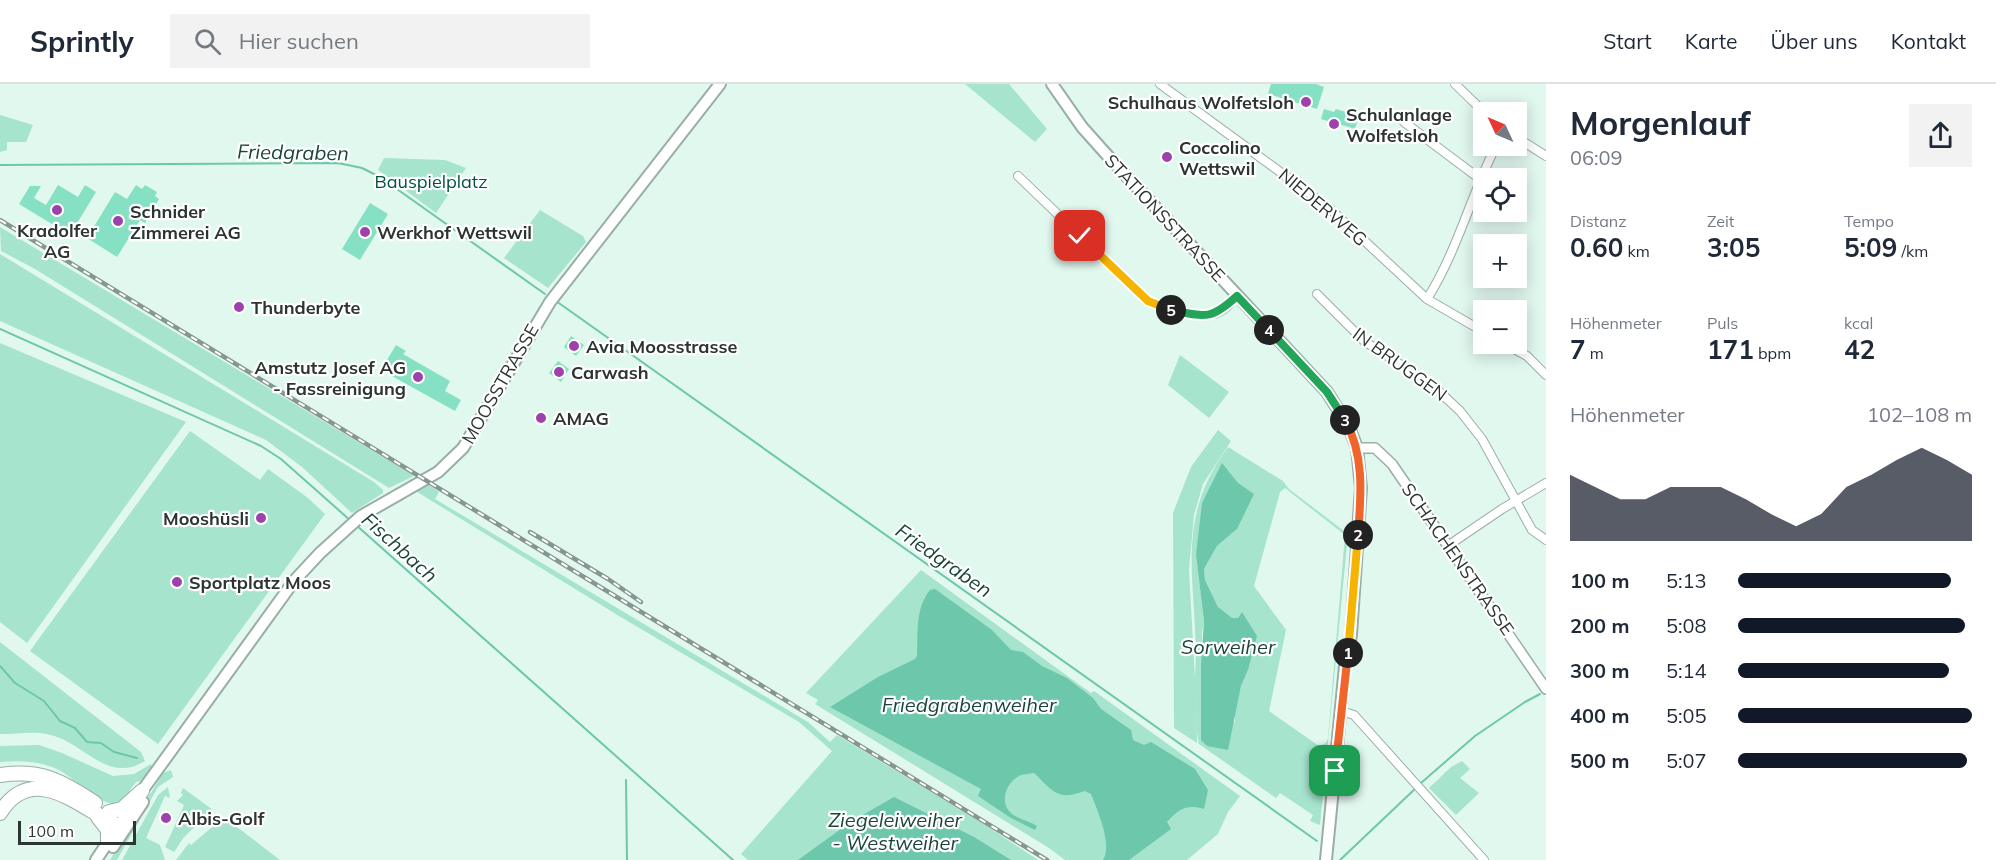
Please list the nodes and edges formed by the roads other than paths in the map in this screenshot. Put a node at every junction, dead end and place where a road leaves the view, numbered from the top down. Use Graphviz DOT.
graph roads {
  1 [pos="720,84"];
  2 [pos="1052,84"];
  3 [pos="1160,84"];
  4 [pos="1455,84"];
  5 [pos="1474,102"];
  6 [pos="1404,122"];
  7 [pos="1527,144"];
  8 [pos="1546,156"];
  9 [pos="1473,174"];
  10 [pos="1018,176"];
  11 [pos="1473,196"];
  12 [pos="1317,294"];
  13 [pos="1237,296"];
  14 [pos="1427,299"];
  15 [pos="1473,326"];
  16 [pos="1523,354"];
  17 [pos="1546,375"];
  18 [pos="1357,448"];
  19 [pos="1546,483"];
  20 [pos="1514,501"];
  21 [pos="1546,540"];
  22 [pos="1449,545"];
  23 [pos="1546,689"];
  24 [pos="1341,711"];
  25 [pos="163,765"];
  26 [pos="0,775"];
  27 [pos="142,791"];
  28 [pos="0,813"];
  29 [pos="103,813"];
  30 [pos="122,825"];
  31 [pos="108,842"];
  32 [pos="96,860"];
  33 [pos="105,860"];
  34 [pos="1326,860"];
  35 [pos="1484,860"];
  1 -- 25 [label="main road, MOOSSTRASSE"];
  2 -- 13 [label="main road, STATIONSSTRASSE"];
  3 -- 14 [label="street, NIEDERWEG"];
  4 -- 5 [label="street"];
  6 -- 9 [label="street"];
  7 -- 8 [label="street"];
  10 -- 13 [label="street"];
  11 -- 14 [label="street"];
  12 -- 20 [label="street, IN BRUGGEN"];
  13 -- 18 [label="main road, STATIONSSTRASSE"];
  14 -- 15 [label="street, NIEDERWEG"];
  16 -- 17 [label="street"];
  18 -- 22 [label="street, SCHACHENSTRASSE"];
  18 -- 24 [label="main road, STATIONSSTRASSE"];
  19 -- 20 [label="street"];
  20 -- 21 [label="street, IN BRUGGEN"];
  20 -- 22 [label="street"];
  22 -- 23 [label="street, SCHACHENSTRASSE"];
  24 -- 34 [label="main road, STATIONSSTRASSE"];
  24 -- 35 [label="street"];
  25 -- 27 [label="main road, MOOSSTRASSE"];
  25 -- 30 [label="main road, MOOSSTRASSE"];
  26 -- 29 [label="highway"];
  27 -- 29 [label="highway"];
  27 -- 30 [label="main road, MOOSSTRASSE"];
  28 -- 29 [label="highway"];
  29 -- 30 [label="highway"];
  29 -- 31 [label="highway"];
  30 -- 31 [label="main road, MOOSSTRASSE"];
  30 -- 33 [label="main road, MOOSSTRASSE"];
  31 -- 32 [label="main road, MOOSSTRASSE"];
}
